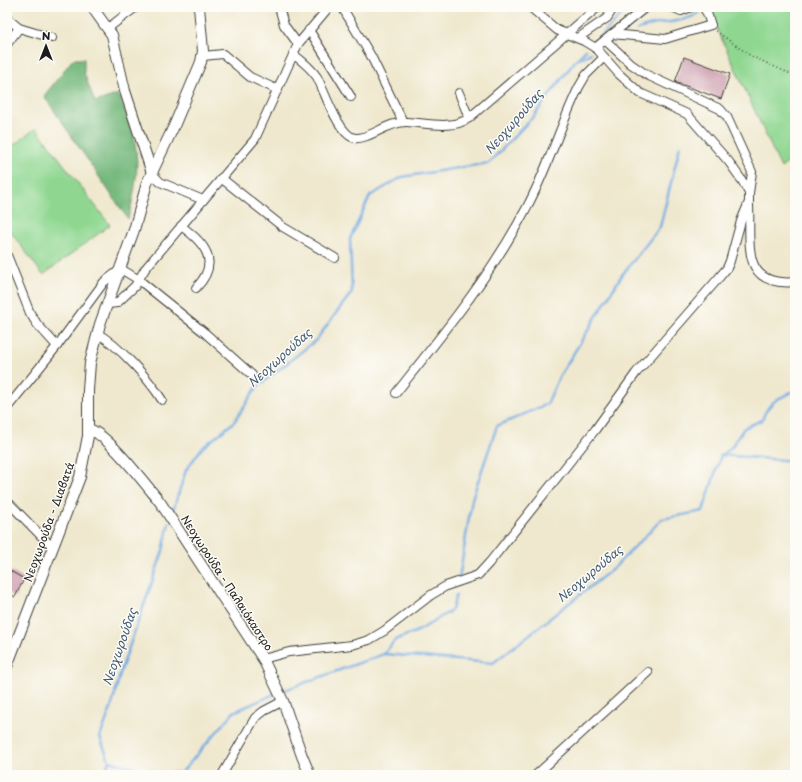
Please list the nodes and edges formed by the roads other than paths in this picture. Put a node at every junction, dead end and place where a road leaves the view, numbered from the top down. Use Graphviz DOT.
graph roads {
  1 [pos="92,7"];
  2 [pos="136,7"];
  3 [pos="199,7"];
  4 [pos="279,7"];
  5 [pos="329,7"];
  6 [pos="342,7"];
  7 [pos="530,7"];
  8 [pos="598,7"];
  9 [pos="614,7"];
  10 [pos="646,7"];
  11 [pos="672,7"];
  12 [pos="690,7"];
  13 [pos="703,7"];
  14 [pos="7,18"];
  15 [pos="19,28"];
  16 [pos="108,28"];
  17 [pos="309,30"];
  18 [pos="566,34"];
  19 [pos="612,34"];
  20 [pos="52,38"];
  21 [pos="578,38"];
  22 [pos="605,40"];
  23 [pos="7,44"];
  24 [pos="298,44"];
  25 [pos="595,48"];
  26 [pos="293,54"];
  27 [pos="203,56"];
  28 [pos="604,57"];
  29 [pos="278,90"];
  30 [pos="459,93"];
  31 [pos="351,97"];
  32 [pos="469,118"];
  33 [pos="403,122"];
  34 [pos="152,174"];
  35 [pos="221,178"];
  36 [pos="749,193"];
  37 [pos="203,200"];
  38 [pos="749,202"];
  39 [pos="181,226"];
  40 [pos="7,255"];
  41 [pos="336,258"];
  42 [pos="121,269"];
  43 [pos="139,280"];
  44 [pos="795,282"];
  45 [pos="196,288"];
  46 [pos="108,304"];
  47 [pos="97,333"];
  48 [pos="57,346"];
  49 [pos="252,375"];
  50 [pos="396,393"];
  51 [pos="162,400"];
  52 [pos="7,408"];
  53 [pos="88,429"];
  54 [pos="7,501"];
  55 [pos="53,548"];
  56 [pos="9,654"];
  57 [pos="263,659"];
  58 [pos="7,666"];
  59 [pos="648,672"];
  60 [pos="283,701"];
  61 [pos="222,775"];
  62 [pos="310,775"];
  63 [pos="536,775"];
  1 -- 16 [label="street"];
  2 -- 16 [label="street"];
  3 -- 27 [label="street"];
  4 -- 24 [label="street"];
  5 -- 17 [label="street"];
  6 -- 33 [label="street"];
  7 -- 18 [label="street"];
  8 -- 18 [label="street"];
  9 -- 21 [label="street"];
  10 -- 19 [label="street"];
  11 -- 12 [label="street"];
  13 -- 19 [label="street"];
  14 -- 15 [label="street"];
  15 -- 20 [label="street"];
  15 -- 23 [label="street"];
  16 -- 34 [label="street"];
  17 -- 24 [label="street"];
  17 -- 31 [label="street"];
  18 -- 21 [label="street"];
  18 -- 32 [label="street"];
  19 -- 22 [label="street"];
  21 -- 25 [label="street"];
  22 -- 25 [label="street"];
  22 -- 36 [label="street"];
  24 -- 26 [label="street"];
  25 -- 28 [label="street"];
  26 -- 29 [label="street"];
  26 -- 33 [label="street"];
  27 -- 29 [label="street"];
  27 -- 34 [label="street, Νεοχωρούδα - Διαβατά"];
  28 -- 36 [label="street"];
  28 -- 50 [label="street"];
  29 -- 35 [label="street"];
  30 -- 32 [label="street"];
  32 -- 33 [label="street"];
  34 -- 37 [label="street"];
  34 -- 42 [label="street, Νεοχωρούδα - Διαβατά"];
  35 -- 37 [label="street"];
  35 -- 41 [label="street"];
  36 -- 38 [label="street"];
  37 -- 39 [label="street"];
  38 -- 44 [label="street"];
  38 -- 57 [label="street"];
  39 -- 43 [label="street"];
  39 -- 45 [label="street"];
  40 -- 48 [label="street"];
  42 -- 43 [label="street"];
  42 -- 46 [label="street, Νεοχωρούδα - Διαβατά"];
  42 -- 48 [label="street"];
  43 -- 46 [label="street"];
  43 -- 49 [label="street"];
  46 -- 47 [label="street, Νεοχωρούδα - Διαβατά"];
  47 -- 51 [label="street"];
  47 -- 53 [label="street, Νεοχωρούδα - Διαβατά"];
  48 -- 52 [label="street"];
  53 -- 55 [label="street, Νεοχωρούδα - Διαβατά"];
  53 -- 57 [label="street, Νεοχωρούδα - Παλαιόκαστρο"];
  54 -- 55 [label="street"];
  55 -- 56 [label="street, Νεοχωρούδα - Διαβατά"];
  56 -- 58 [label="street, Νεοχωρούδα - Διαβατά"];
  57 -- 60 [label="street, Νεοχωρούδα - Παλαιόκαστρο"];
  59 -- 63 [label="street"];
  60 -- 61 [label="street"];
  60 -- 62 [label="street, Νεοχωρούδα - Παλαιόκαστρο"];
}
